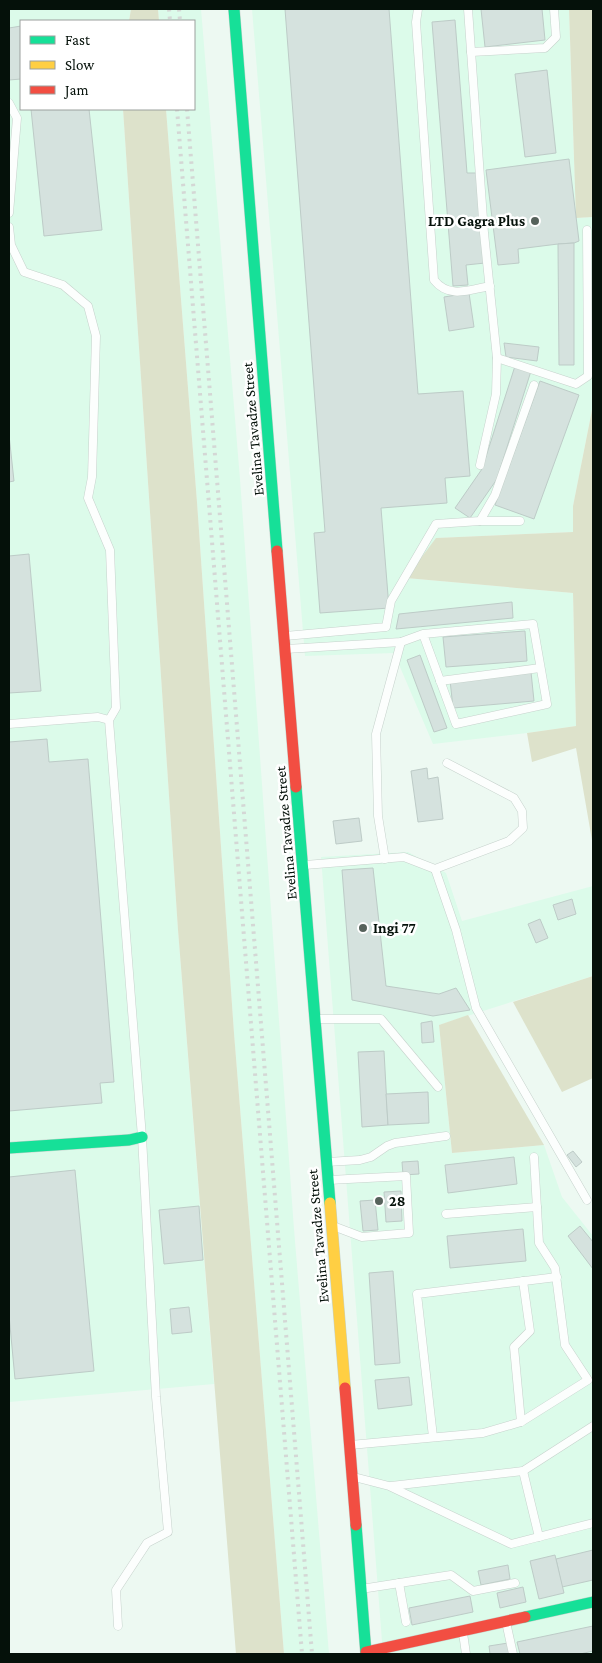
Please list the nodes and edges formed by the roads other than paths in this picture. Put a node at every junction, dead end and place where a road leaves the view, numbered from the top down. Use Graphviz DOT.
graph roads {
  1 [pos="234,9"];
  2 [pos="418,9"];
  3 [pos="468,9"];
  4 [pos="554,9"];
  5 [pos="472,52"];
  6 [pos="9,104"];
  7 [pos="9,213"];
  8 [pos="9,227"];
  9 [pos="587,230"];
  10 [pos="490,286"];
  11 [pos="497,358"];
  12 [pos="534,385"];
  13 [pos="480,465"];
  14 [pos="480,521"];
  15 [pos="520,522"];
  16 [pos="423,634"];
  17 [pos="285,636"];
  18 [pos="402,642"];
  19 [pos="286,649"];
  20 [pos="540,668"];
  21 [pos="440,681"];
  22 [pos="109,720"];
  23 [pos="9,724"];
  24 [pos="447,764"];
  25 [pos="386,859"];
  26 [pos="304,865"];
  27 [pos="435,869"];
  28 [pos="316,1019"];
  29 [pos="438,1087"];
  30 [pos="446,1136"];
  31 [pos="142,1137"];
  32 [pos="9,1148"];
  33 [pos="534,1157"];
  34 [pos="328,1162"];
  35 [pos="329,1180"];
  36 [pos="587,1200"];
  37 [pos="537,1207"];
  38 [pos="446,1214"];
  39 [pos="332,1226"];
  40 [pos="556,1277"];
  41 [pos="522,1281"];
  42 [pos="591,1379"];
  43 [pos="521,1422"];
  44 [pos="593,1426"];
  45 [pos="433,1438"];
  46 [pos="350,1445"];
  47 [pos="524,1472"];
  48 [pos="352,1477"];
  49 [pos="389,1486"];
  50 [pos="593,1523"];
  51 [pos="539,1537"];
  52 [pos="399,1583"];
  53 [pos="515,1583"];
  54 [pos="361,1589"];
  55 [pos="593,1602"];
  56 [pos="406,1622"];
  57 [pos="506,1622"];
  58 [pos="118,1626"];
  59 [pos="463,1631"];
  60 [pos="366,1653"];
  61 [pos="466,1654"];
  62 [pos="513,1654"];
  1 -- 17 [label="main road, Evelina Tavadze Street"];
  2 -- 10 [label="lane"];
  3 -- 5 [label="lane"];
  4 -- 5 [label="lane"];
  5 -- 10 [label="lane"];
  6 -- 7 [label="lane"];
  8 -- 22 [label="lane"];
  9 -- 11 [label="lane"];
  10 -- 11 [label="lane"];
  11 -- 13 [label="lane"];
  12 -- 14 [label="lane"];
  14 -- 15 [label="lane"];
  14 -- 17 [label="lane"];
  16 -- 18 [label="lane"];
  16 -- 20 [label="lane"];
  16 -- 21 [label="lane"];
  17 -- 19 [label="main road, Evelina Tavadze Street"];
  18 -- 19 [label="lane"];
  18 -- 25 [label="lane"];
  19 -- 26 [label="main road, Evelina Tavadze Street"];
  20 -- 21 [label="lane"];
  20 -- 21 [label="lane"];
  22 -- 23 [label="lane"];
  22 -- 31 [label="lane"];
  24 -- 27 [label="lane"];
  25 -- 26 [label="lane"];
  25 -- 27 [label="lane"];
  26 -- 28 [label="main road, Evelina Tavadze Street"];
  27 -- 36 [label="lane"];
  28 -- 29 [label="lane"];
  28 -- 34 [label="main road, Evelina Tavadze Street"];
  30 -- 34 [label="lane"];
  31 -- 32 [label="main road"];
  31 -- 58 [label="lane"];
  33 -- 37 [label="lane"];
  34 -- 35 [label="main road, Evelina Tavadze Street"];
  35 -- 39 [label="main road, Evelina Tavadze Street"];
  35 -- 39 [label="lane"];
  37 -- 38 [label="lane"];
  37 -- 40 [label="lane"];
  39 -- 46 [label="main road, Evelina Tavadze Street"];
  40 -- 41 [label="lane"];
  40 -- 42 [label="lane"];
  41 -- 43 [label="lane"];
  41 -- 45 [label="lane"];
  42 -- 43 [label="lane"];
  43 -- 45 [label="lane"];
  44 -- 47 [label="lane"];
  45 -- 46 [label="lane"];
  46 -- 48 [label="main road, Evelina Tavadze Street"];
  47 -- 49 [label="lane"];
  47 -- 51 [label="lane"];
  48 -- 49 [label="lane"];
  48 -- 54 [label="main road, Evelina Tavadze Street"];
  49 -- 51 [label="lane"];
  50 -- 51 [label="lane"];
  52 -- 53 [label="lane"];
  52 -- 54 [label="lane"];
  52 -- 56 [label="lane"];
  54 -- 60 [label="main road, Evelina Tavadze Street"];
  55 -- 57 [label="main road"];
  57 -- 59 [label="main road"];
  57 -- 62 [label="lane"];
  59 -- 60 [label="main road"];
  59 -- 61 [label="lane"];
}
